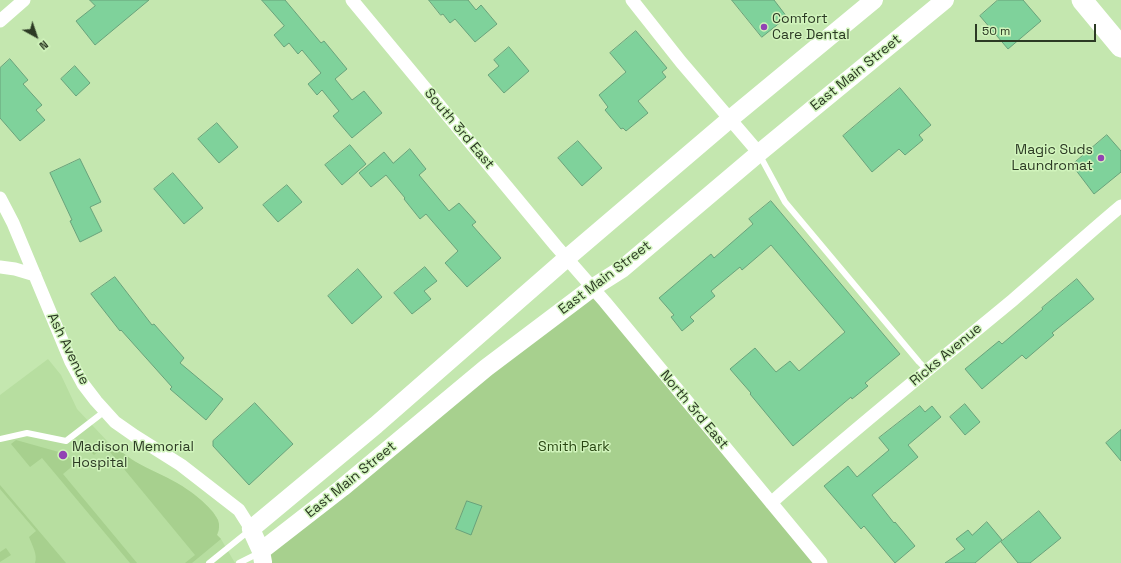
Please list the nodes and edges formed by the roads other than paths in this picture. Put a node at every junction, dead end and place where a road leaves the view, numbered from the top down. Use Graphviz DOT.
graph roads {
  1 [pos="24,0"];
  2 [pos="352,0"];
  3 [pos="632,0"];
  4 [pos="874,0"];
  5 [pos="945,0"];
  6 [pos="1082,0"];
  7 [pos="0,21"];
  8 [pos="1121,47"];
  9 [pos="730,119"];
  10 [pos="758,153"];
  11 [pos="0,198"];
  12 [pos="1121,206"];
  13 [pos="567,258"];
  14 [pos="0,267"];
  15 [pos="35,275"];
  16 [pos="592,288"];
  17 [pos="927,370"];
  18 [pos="105,411"];
  19 [pos="0,439"];
  20 [pos="771,503"];
  21 [pos="251,529"];
  22 [pos="262,557"];
  23 [pos="208,563"];
  24 [pos="239,563"];
  25 [pos="821,563"];
  1 -- 7 [label="street"];
  2 -- 13 [label="street, South 3rd East"];
  3 -- 9 [label="street"];
  4 -- 9 [label="street, East Main Street"];
  5 -- 10 [label="street, East Main Street"];
  6 -- 8 [label="main road"];
  9 -- 10 [label="street"];
  9 -- 13 [label="street, East Main Street"];
  10 -- 16 [label="street, East Main Street"];
  10 -- 17 [label="lane"];
  11 -- 15 [label="street, Ash Avenue"];
  12 -- 17 [label="street, Ricks Avenue"];
  13 -- 16 [label="street, North 3rd East"];
  13 -- 21 [label="street, East Main Street"];
  14 -- 15 [label="street"];
  15 -- 18 [label="street, Ash Avenue"];
  16 -- 20 [label="street, North 3rd East"];
  16 -- 22 [label="street, East Main Street"];
  17 -- 20 [label="street, Ricks Avenue"];
  18 -- 19 [label="lane"];
  18 -- 21 [label="street, Ash Avenue"];
  20 -- 25 [label="street, North 3rd East"];
  21 -- 22 [label="street, Ash Avenue"];
  21 -- 23 [label="lane"];
  22 -- 24 [label="lane"];
}
